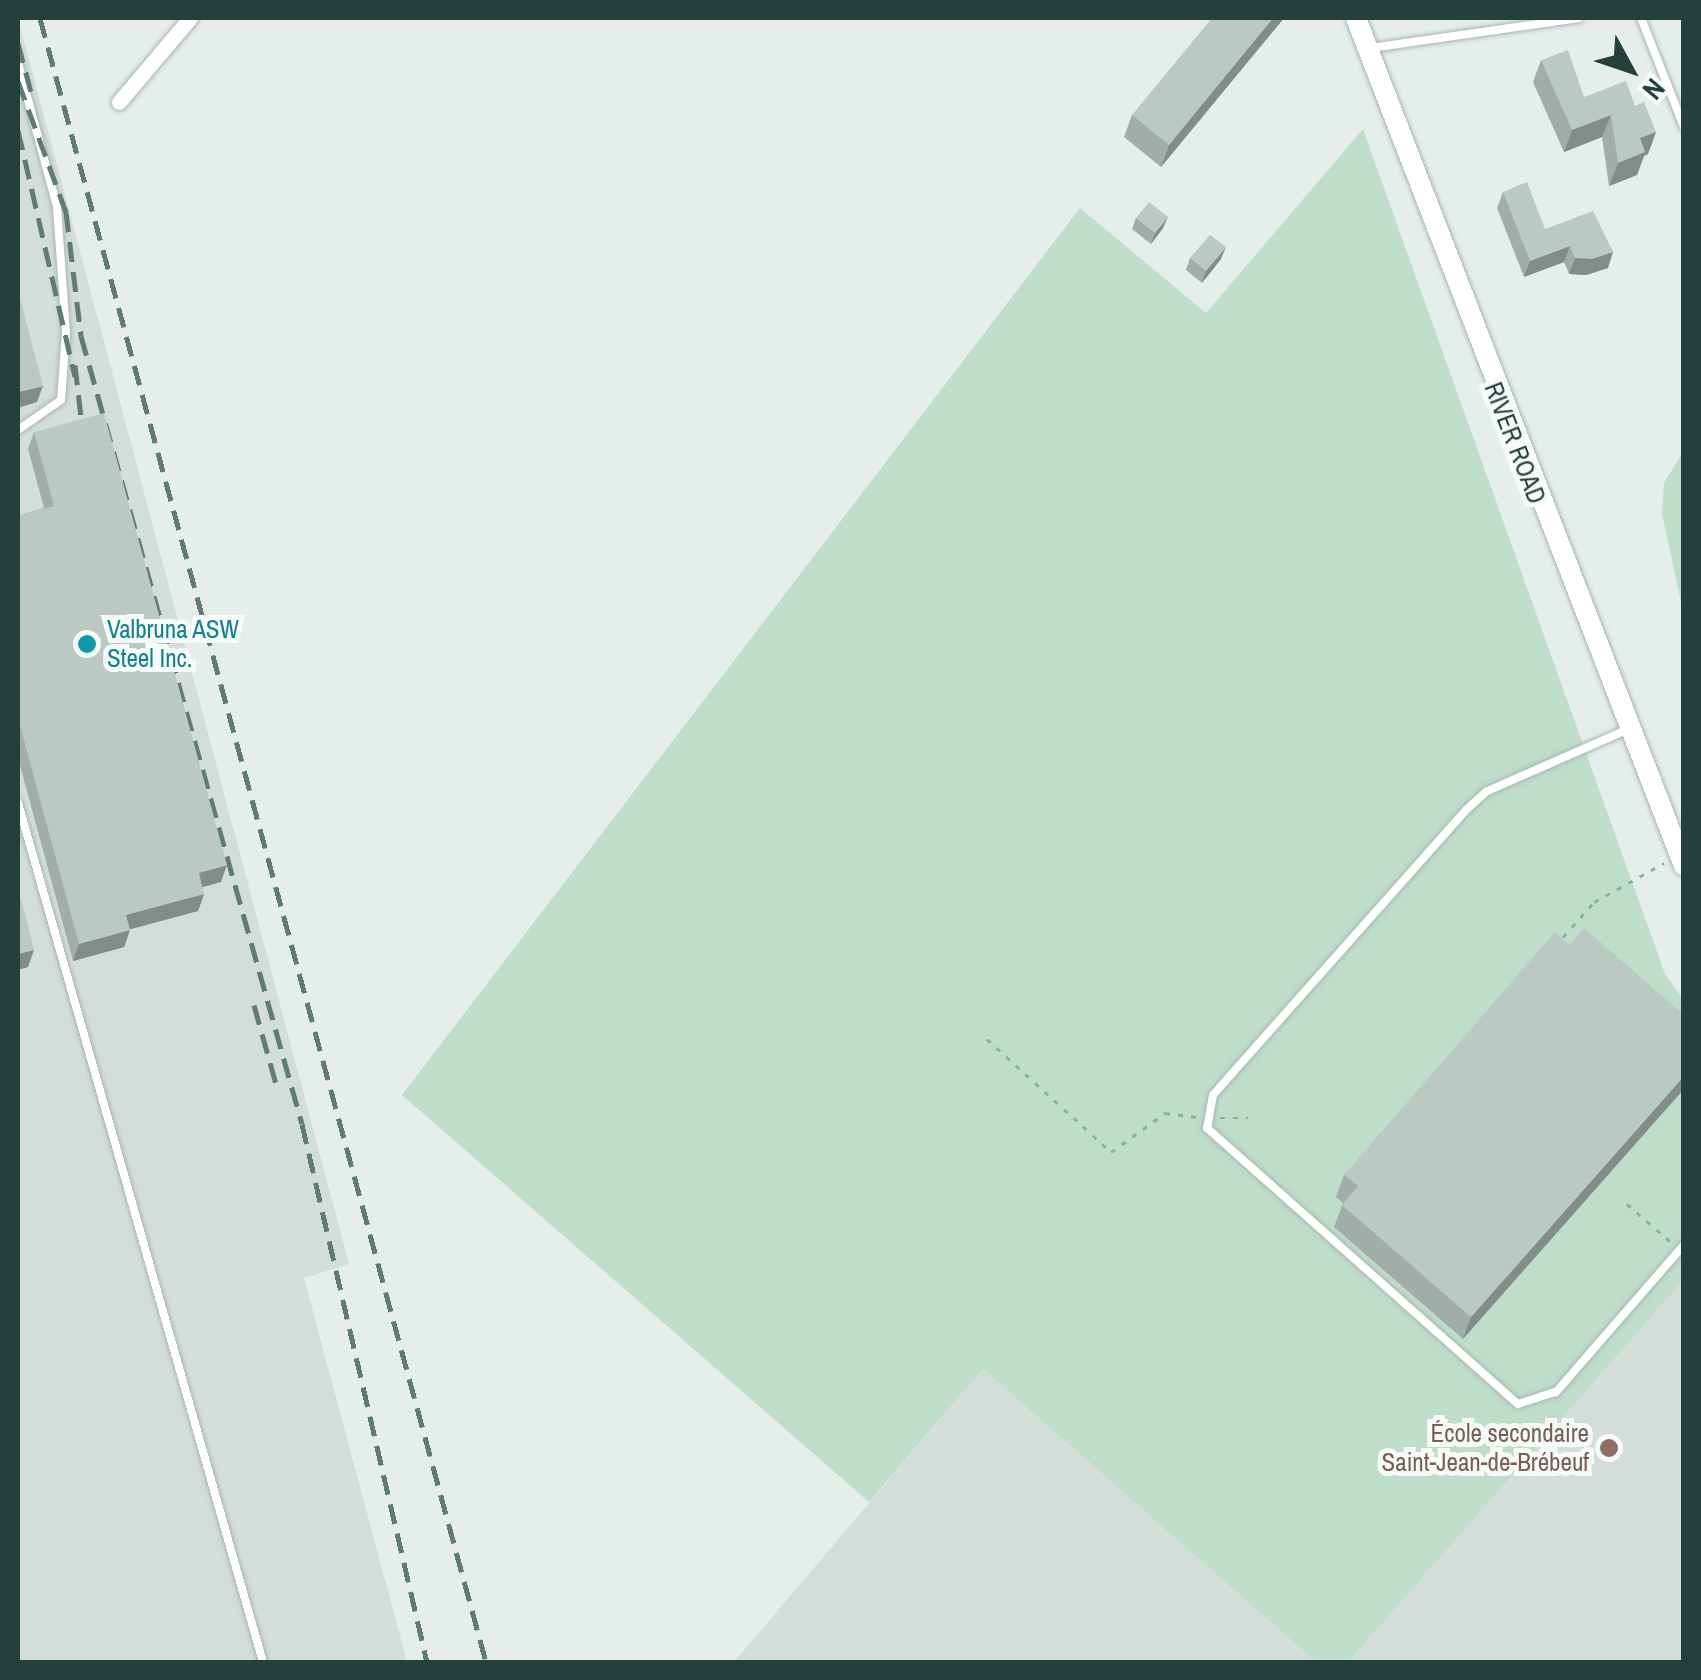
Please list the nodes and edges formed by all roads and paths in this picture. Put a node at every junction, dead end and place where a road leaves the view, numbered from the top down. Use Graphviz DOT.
graph roads {
  1 [pos="190,18"];
  2 [pos="1356,18"];
  3 [pos="1579,18"];
  4 [pos="1641,18"];
  5 [pos="1367,49"];
  6 [pos="18,63"];
  7 [pos="119,102"];
  8 [pos="1684,127"];
  9 [pos="18,430"];
  10 [pos="1624,731"];
  11 [pos="18,804"];
  12 [pos="1682,861"];
  13 [pos="1554,948"];
  14 [pos="987,1039"];
  15 [pos="1206,1118"];
  16 [pos="1248,1118"];
  17 [pos="1627,1204"];
  18 [pos="1680,1248"];
  19 [pos="263,1662"];
  1 -- 7 [label="street"];
  2 -- 5 [label="street, RIVER ROAD"];
  3 -- 5 [label="lane"];
  4 -- 8 [label="lane"];
  5 -- 10 [label="street, RIVER ROAD"];
  6 -- 9 [label="lane"];
  10 -- 12 [label="street, RIVER ROAD"];
  10 -- 15 [label="lane"];
  11 -- 19 [label="lane"];
  12 -- 13 [label="path"];
  14 -- 15 [label="path"];
  15 -- 16 [label="path"];
  15 -- 18 [label="lane"];
  17 -- 18 [label="path"];
}
